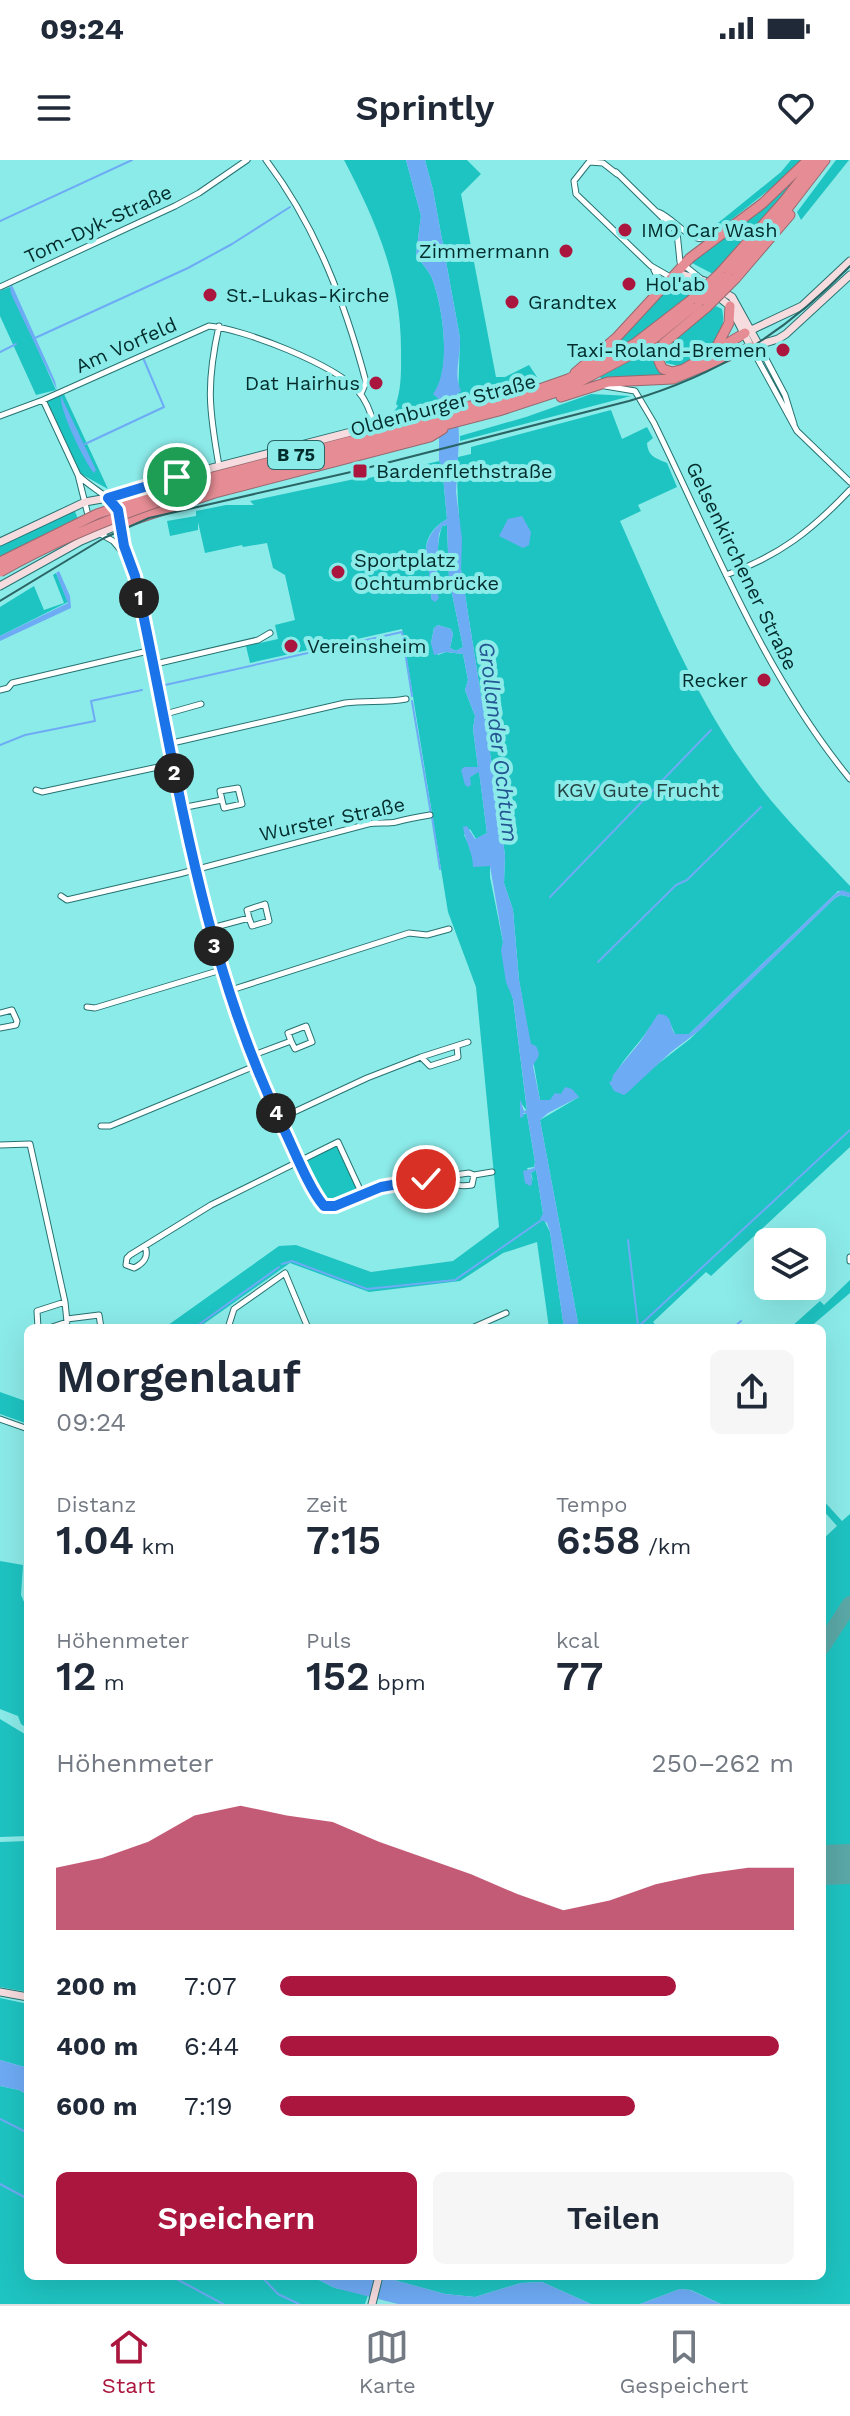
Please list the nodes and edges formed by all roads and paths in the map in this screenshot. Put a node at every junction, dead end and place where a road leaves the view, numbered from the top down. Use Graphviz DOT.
graph roads {
  1 [pos="247,160"];
  2 [pos="266,160"];
  3 [pos="604,160"];
  4 [pos="808,160"];
  5 [pos="816,160"];
  6 [pos="825,160"];
  7 [pos="589,161"];
  8 [pos="617,174"];
  9 [pos="657,212"];
  10 [pos="736,224"];
  11 [pos="850,261"];
  12 [pos="651,266"];
  13 [pos="678,273"];
  14 [pos="850,275"];
  15 [pos="728,276"];
  16 [pos="0,287"];
  17 [pos="659,293"];
  18 [pos="699,303"];
  19 [pos="730,306"];
  20 [pos="219,326"];
  21 [pos="748,332"];
  22 [pos="755,346"];
  23 [pos="716,349"];
  24 [pos="568,379"];
  25 [pos="601,384"];
  26 [pos="361,394"];
  27 [pos="43,400"];
  28 [pos="534,401"];
  29 [pos="0,416"];
  30 [pos="458,416"];
  31 [pos="437,422"];
  32 [pos="374,426"];
  33 [pos="219,466"];
  34 [pos="78,475"];
  35 [pos="850,482"];
  36 [pos="194,486"];
  37 [pos="850,490"];
  38 [pos="108,498"];
  39 [pos="85,502"];
  40 [pos="121,524"];
  41 [pos="99,533"];
  42 [pos="0,542"];
  43 [pos="128,559"];
  44 [pos="0,562"];
  45 [pos="0,572"];
  46 [pos="726,575"];
  47 [pos="0,586"];
  48 [pos="270,633"];
  49 [pos="148,651"];
  50 [pos="151,665"];
  51 [pos="0,690"];
  52 [pos="406,699"];
  53 [pos="201,704"];
  54 [pos="162,715"];
  55 [pos="168,744"];
  56 [pos="172,764"];
  57 [pos="850,779"];
  58 [pos="36,790"];
  59 [pos="222,800"];
  60 [pos="181,808"];
  61 [pos="430,815"];
  62 [pos="194,868"];
  63 [pos="61,896"];
  64 [pos="249,918"];
  65 [pos="208,929"];
  66 [pos="449,929"];
  67 [pos="221,970"];
  68 [pos="228,991"];
  69 [pos="87,1007"];
  70 [pos="0,1013"];
  71 [pos="0,1028"];
  72 [pos="291,1041"];
  73 [pos="468,1042"];
  74 [pos="457,1047"];
  75 [pos="251,1056"];
  76 [pos="421,1057"];
  77 [pos="255,1066"];
  78 [pos="279,1119"];
  79 [pos="101,1126"];
  80 [pos="0,1145"];
  81 [pos="299,1161"];
  82 [pos="492,1172"];
  83 [pos="474,1175"];
  84 [pos="447,1176"];
  85 [pos="362,1194"];
  86 [pos="145,1246"];
  87 [pos="65,1302"];
  88 [pos="506,1313"];
  89 [pos="67,1319"];
  90 [pos="38,1324"];
  91 [pos="61,1324"];
  92 [pos="100,1324"];
  93 [pos="229,1324"];
  94 [pos="306,1324"];
  95 [pos="481,1324"];
  96 [pos="0,1419"];
  97 [pos="24,1428"];
  98 [pos="0,1992"];
  99 [pos="24,1996"];
  100 [pos="378,2280"];
  101 [pos="372,2304"];
  1 -- 16 [label="street, Tom-Dyk-Straße"];
  2 -- 26 [label="street"];
  3 -- 8 [label="street"];
  4 -- 10 [label="highway"];
  5 -- 15 [label="highway, Oldenburger Straße / B 75"];
  6 -- 15 [label="highway"];
  7 -- 8 [label="street"];
  7 -- 12 [label="street"];
  8 -- 9 [label="street"];
  9 -- 10 [label="street"];
  9 -- 13 [label="street"];
  10 -- 13 [label="highway"];
  11 -- 21 [label="street"];
  12 -- 13 [label="street"];
  12 -- 17 [label="street"];
  13 -- 17 [label="highway"];
  13 -- 19 [label="street"];
  13 -- 21 [label="street"];
  14 -- 22 [label="street"];
  15 -- 18 [label="highway, bridge"];
  15 -- 18 [label="highway, Oldenburger Straße / B 75, bridge"];
  17 -- 24 [label="highway"];
  18 -- 23 [label="highway"];
  18 -- 24 [label="highway, Oldenburger Straße / B 75"];
  18 -- 28 [label="highway, Oldenburger Straße / B 75"];
  19 -- 21 [label="street"];
  19 -- 23 [label="highway"];
  20 -- 26 [label="street"];
  20 -- 27 [label="street, Am Vorfeld"];
  20 -- 33 [label="street"];
  21 -- 22 [label="street"];
  21 -- 23 [label="highway"];
  22 -- 25 [label="highway"];
  22 -- 35 [label="street"];
  24 -- 30 [label="highway, Oldenburger Straße / B 75"];
  25 -- 28 [label="highway"];
  25 -- 46 [label="street, Gelsenkirchener Straße"];
  26 -- 32 [label="street"];
  27 -- 29 [label="street, Am Vorfeld"];
  27 -- 34 [label="street"];
  28 -- 30 [label="highway, Oldenburger Straße / B 75"];
  30 -- 31 [label="highway, Oldenburger Straße / B 75"];
  31 -- 32 [label="highway"];
  31 -- 36 [label="highway, Oldenburger Straße / B 75"];
  31 -- 40 [label="highway"];
  32 -- 33 [label="street"];
  33 -- 38 [label="street"];
  34 -- 38 [label="street"];
  34 -- 39 [label="street"];
  36 -- 44 [label="highway, Oldenburger Straße / B 75, bridge"];
  36 -- 45 [label="highway, Oldenburger Straße / B 75, bridge"];
  37 -- 46 [label="street"];
  38 -- 39 [label="street"];
  38 -- 40 [label="street"];
  39 -- 41 [label="street"];
  39 -- 42 [label="street"];
  40 -- 41 [label="street"];
  40 -- 43 [label="street"];
  41 -- 43 [label="street"];
  41 -- 47 [label="street"];
  43 -- 49 [label="street"];
  46 -- 57 [label="street, Gelsenkirchener Straße"];
  48 -- 50 [label="street"];
  49 -- 50 [label="street"];
  49 -- 51 [label="street"];
  50 -- 54 [label="street"];
  52 -- 55 [label="street"];
  53 -- 54 [label="street"];
  54 -- 55 [label="street"];
  55 -- 56 [label="street"];
  56 -- 58 [label="street"];
  56 -- 60 [label="street"];
  59 -- 59 [label="street"];
  59 -- 60 [label="street"];
  60 -- 62 [label="street"];
  61 -- 62 [label="street, Wurster Straße"];
  62 -- 63 [label="street, Wurster Straße"];
  62 -- 65 [label="street"];
  64 -- 64 [label="street"];
  64 -- 65 [label="street"];
  65 -- 67 [label="street"];
  66 -- 68 [label="street"];
  67 -- 68 [label="street"];
  67 -- 69 [label="street"];
  68 -- 75 [label="street"];
  70 -- 71 [label="street"];
  72 -- 72 [label="street"];
  72 -- 75 [label="street"];
  73 -- 74 [label="street"];
  74 -- 76 [label="street"];
  74 -- 76 [label="street"];
  75 -- 77 [label="street"];
  76 -- 78 [label="street"];
  77 -- 78 [label="street"];
  77 -- 79 [label="street"];
  78 -- 81 [label="street"];
  80 -- 87 [label="street"];
  81 -- 85 [label="street"];
  81 -- 85 [label="street"];
  81 -- 86 [label="street"];
  82 -- 83 [label="street"];
  83 -- 84 [label="street"];
  83 -- 84 [label="street"];
  84 -- 85 [label="street"];
  86 -- 86 [label="street"];
  87 -- 89 [label="street"];
  87 -- 90 [label="street"];
  88 -- 95 [label="street"];
  89 -- 91 [label="street"];
  89 -- 92 [label="street"];
  93 -- 94 [label="street"];
  96 -- 97 [label="street"];
  98 -- 99 [label="street"];
  100 -- 101 [label="street"];
}
